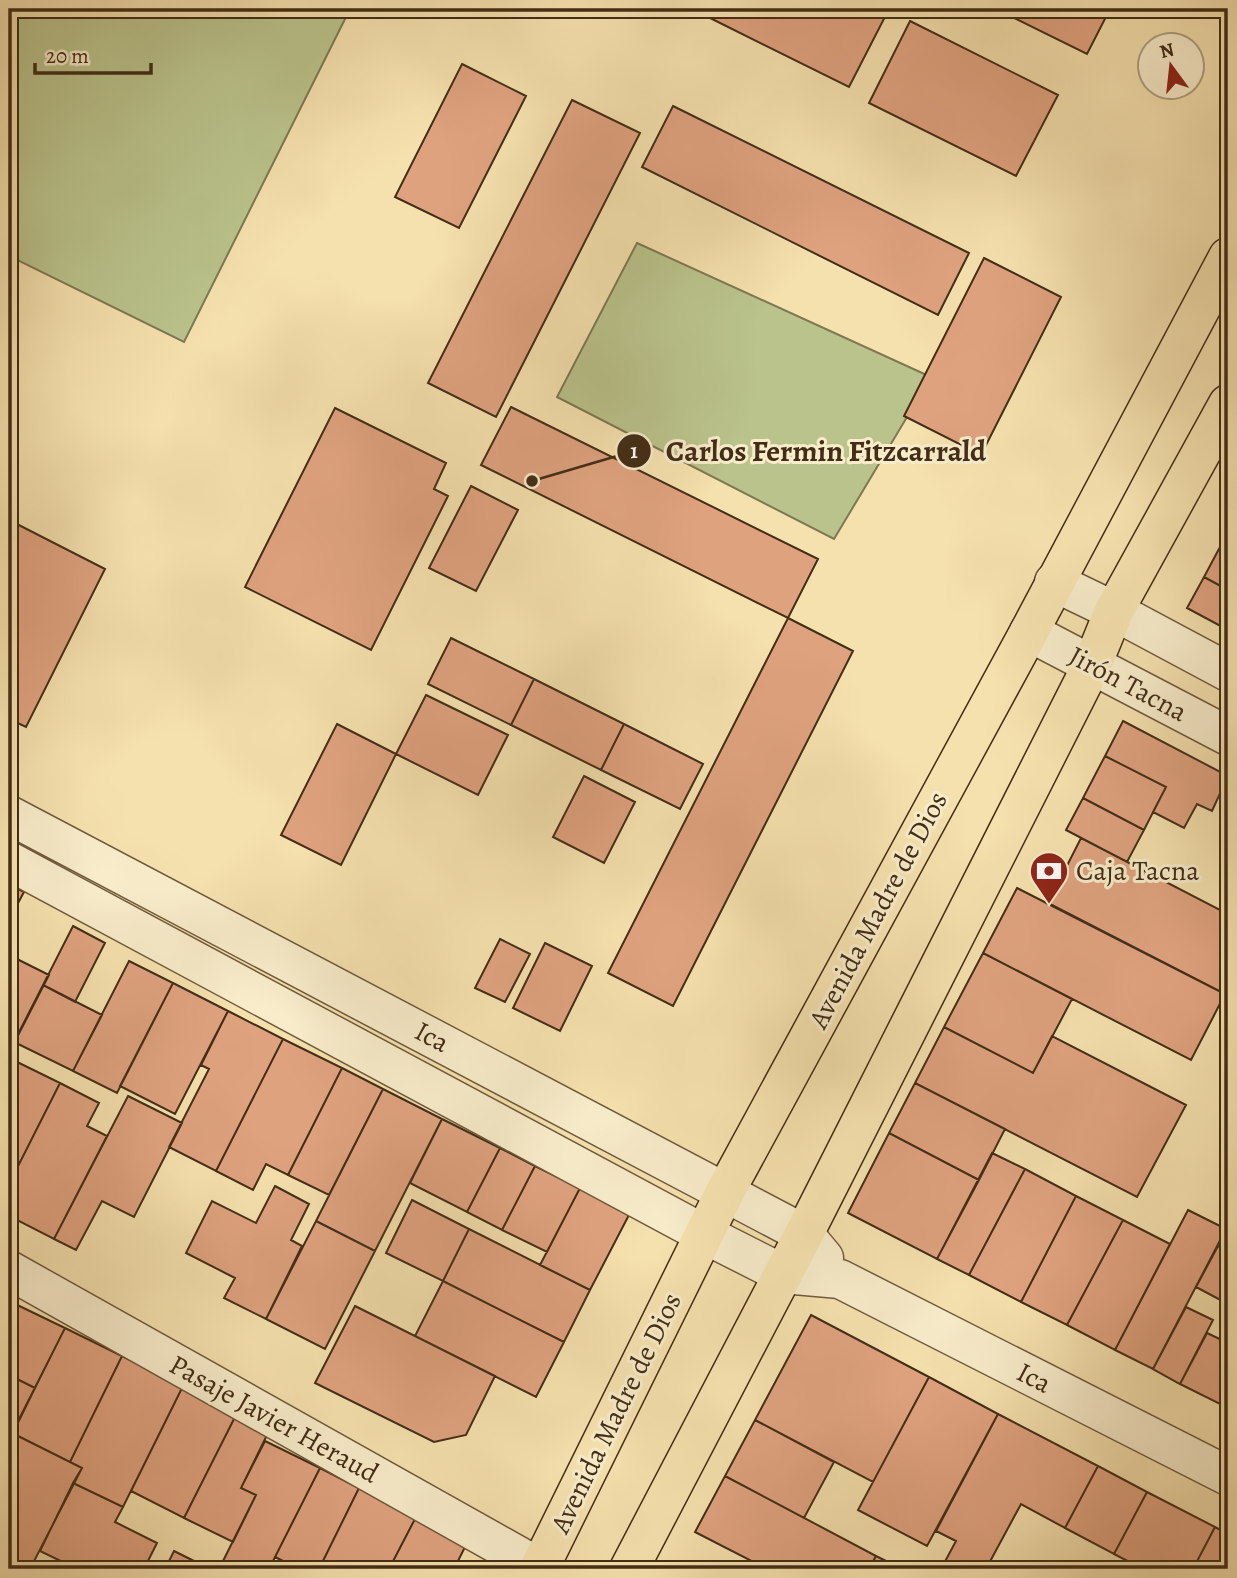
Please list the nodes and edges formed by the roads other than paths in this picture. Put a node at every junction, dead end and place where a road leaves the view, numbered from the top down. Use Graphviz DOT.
graph roads {
  1 [pos="1228,257"];
  2 [pos="1228,404"];
  3 [pos="1054,582"];
  4 [pos="1114,611"];
  5 [pos="1029,632"];
  6 [pos="1092,665"];
  7 [pos="1228,672"];
  8 [pos="1228,736"];
  9 [pos="9,815"];
  10 [pos="9,861"];
  11 [pos="725,1192"];
  12 [pos="704,1234"];
  13 [pos="804,1234"];
  14 [pos="9,1270"];
  15 [pos="783,1274"];
  16 [pos="840,1279"];
  17 [pos="1228,1476"];
  18 [pos="540,1569"];
  19 [pos="629,1569"];
  1 -- 3 [label="main road, Avenida Madre de Dios"];
  2 -- 4 [label="main road"];
  3 -- 4 [label="street, Jirón Tacna"];
  3 -- 5 [label="main road, Avenida Madre de Dios"];
  4 -- 6 [label="main road"];
  4 -- 7 [label="street, Jirón Tacna"];
  5 -- 6 [label="street, Jirón Tacna"];
  5 -- 11 [label="main road, Avenida Madre de Dios"];
  6 -- 8 [label="street, Jirón Tacna"];
  6 -- 13 [label="main road"];
  9 -- 11 [label="street, Ica"];
  10 -- 12 [label="street, Ica"];
  11 -- 12 [label="main road, Avenida Madre de Dios"];
  11 -- 13 [label="street, Ica"];
  12 -- 15 [label="street, Ica"];
  12 -- 18 [label="main road, Avenida Madre de Dios"];
  13 -- 15 [label="main road"];
  13 -- 16 [label="street, Ica"];
  14 -- 18 [label="street, Pasaje Javier Heraud"];
  15 -- 16 [label="street, Ica"];
  15 -- 19 [label="main road"];
  16 -- 17 [label="street, Ica"];
}
